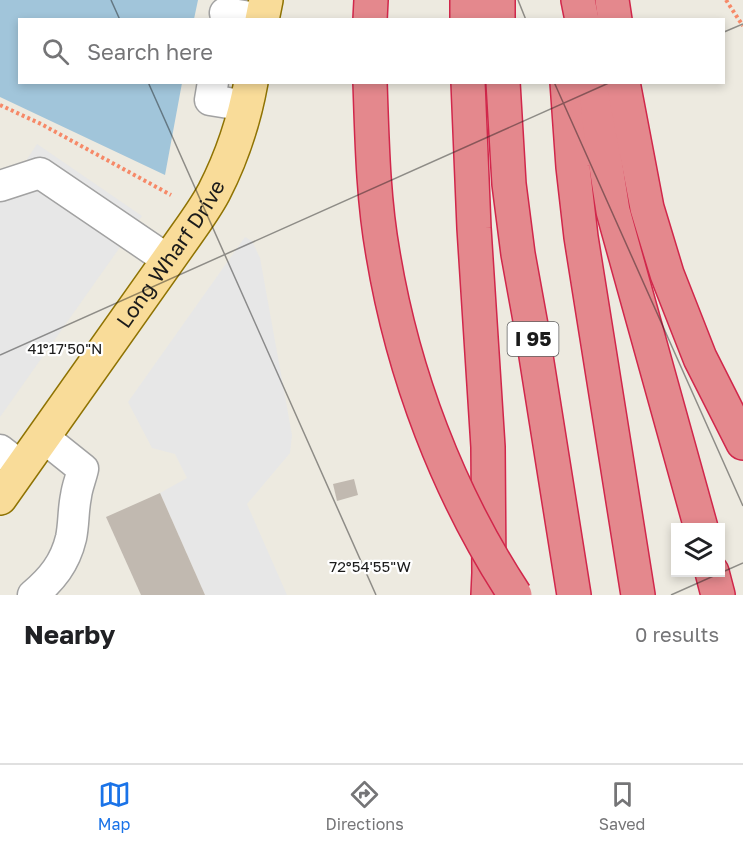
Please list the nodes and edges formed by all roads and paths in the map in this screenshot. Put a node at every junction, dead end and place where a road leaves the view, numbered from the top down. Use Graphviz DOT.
graph roads {
  1 [pos="371,0"];
  2 [pos="467,0"];
  3 [pos="498,0"];
  4 [pos="570,0"];
  5 [pos="578,0"];
  6 [pos="612,0"];
  7 [pos="726,0"];
  8 [pos="225,11"];
  9 [pos="263,13"];
  10 [pos="370,18"];
  11 [pos="467,18"];
  12 [pos="498,18"];
  13 [pos="569,18"];
  14 [pos="582,18"];
  15 [pos="615,18"];
  16 [pos="743,26"];
  17 [pos="213,84"];
  18 [pos="370,84"];
  19 [pos="468,84"];
  20 [pos="502,84"];
  21 [pos="567,84"];
  22 [pos="595,84"];
  23 [pos="623,84"];
  24 [pos="249,94"];
  25 [pos="0,105"];
  26 [pos="0,186"];
  27 [pos="171,195"];
  28 [pos="168,260"];
  29 [pos="43,437"];
  30 [pos="743,443"];
  31 [pos="11,459"];
  32 [pos="0,498"];
  33 [pos="700,523"];
  34 [pos="713,577"];
  35 [pos="33,595"];
  36 [pos="488,595"];
  37 [pos="515,595"];
  38 [pos="574,595"];
  39 [pos="638,595"];
  40 [pos="718,595"];
  1 -- 10 [label="highway"];
  2 -- 11 [label="highway"];
  3 -- 12 [label="highway"];
  4 -- 13 [label="highway"];
  5 -- 14 [label="highway"];
  6 -- 15 [label="highway"];
  7 -- 16 [label="path"];
  8 -- 9 [label="lane"];
  17 -- 24 [label="lane"];
  18 -- 37 [label="highway, bridge"];
  19 -- 36 [label="highway"];
  20 -- 38 [label="highway, I 95"];
  21 -- 39 [label="highway"];
  22 -- 33 [label="highway"];
  23 -- 30 [label="highway"];
  24 -- 28 [label="main road, Long Wharf Drive"];
  25 -- 27 [label="path"];
  26 -- 28 [label="lane"];
  28 -- 29 [label="main road, Long Wharf Drive"];
  29 -- 31 [label="main road, Long Wharf Drive"];
  29 -- 35 [label="lane"];
  31 -- 32 [label="main road, Long Wharf Drive"];
  34 -- 40 [label="highway"];
}
